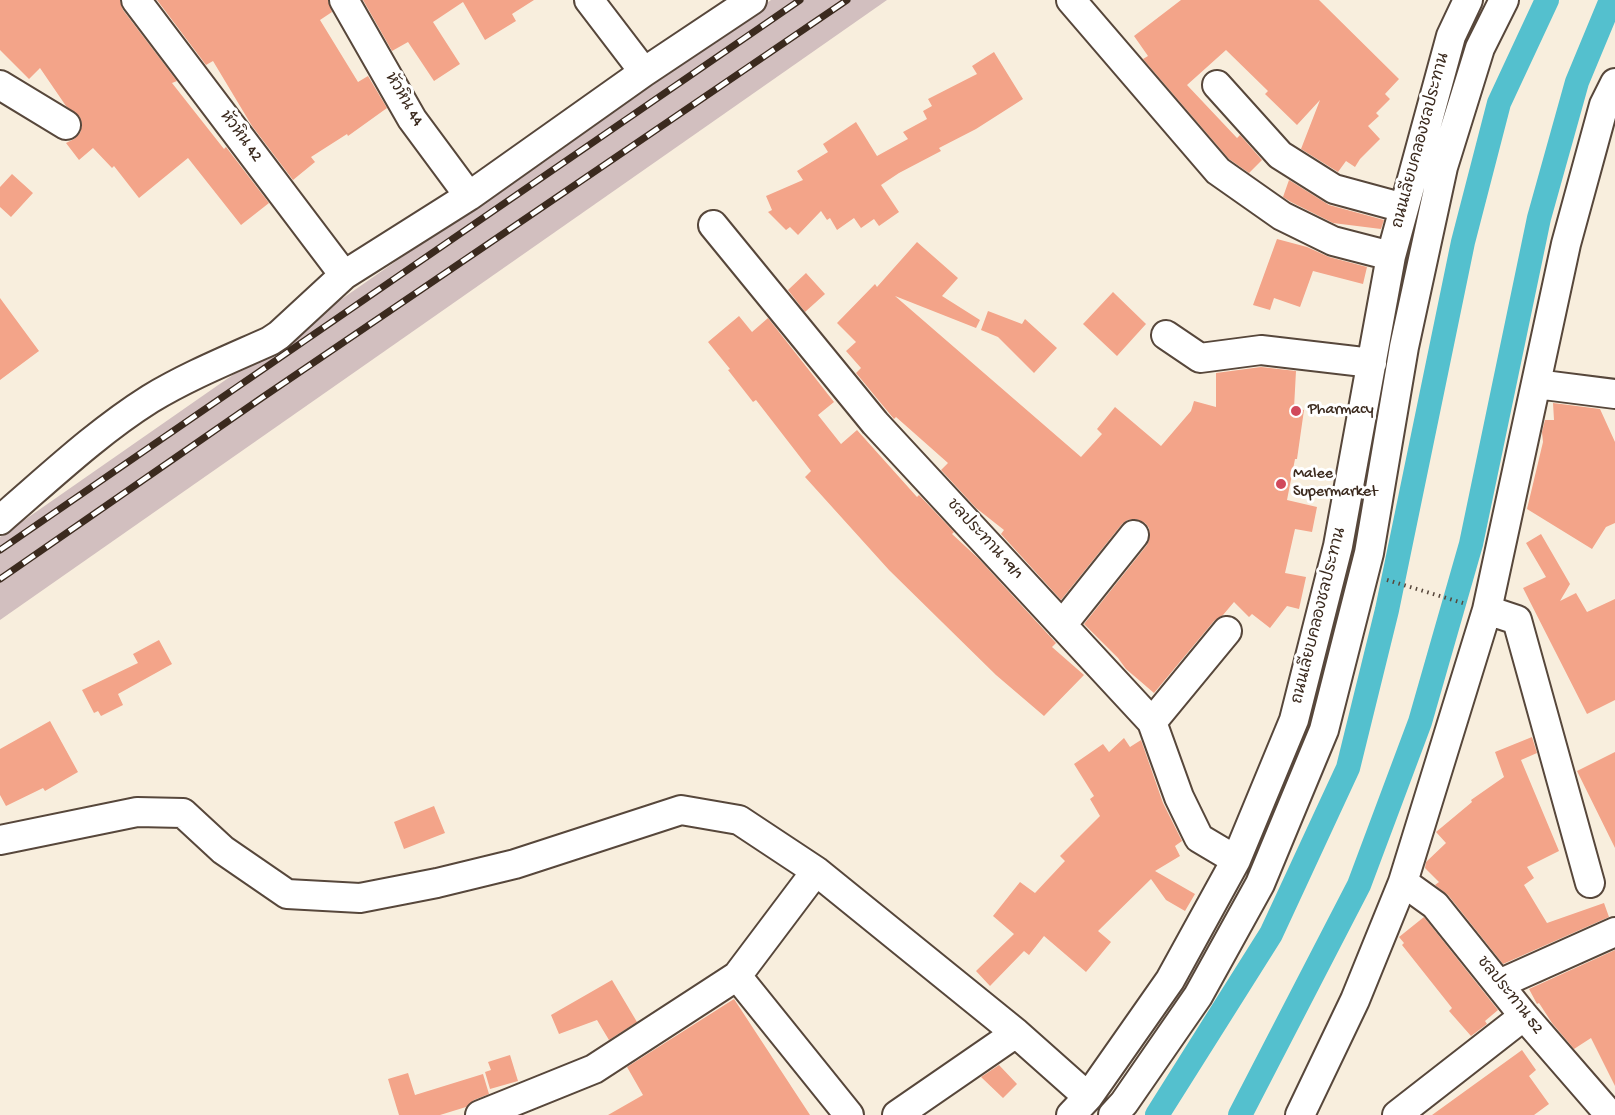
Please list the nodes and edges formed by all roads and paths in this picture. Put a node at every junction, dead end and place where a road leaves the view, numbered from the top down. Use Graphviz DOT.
graph roads {
  1 [pos="136,0"];
  2 [pos="344,0"];
  3 [pos="589,0"];
  4 [pos="752,0"];
  5 [pos="1071,0"];
  6 [pos="1468,0"];
  7 [pos="1504,0"];
  8 [pos="645,72"];
  9 [pos="1615,83"];
  10 [pos="0,85"];
  11 [pos="1217,85"];
  12 [pos="66,125"];
  13 [pos="469,196"];
  14 [pos="1404,208"];
  15 [pos="713,225"];
  16 [pos="1391,256"];
  17 [pos="344,275"];
  18 [pos="1166,335"];
  19 [pos="1372,363"];
  20 [pos="1536,384"];
  21 [pos="1615,394"];
  22 [pos="0,520"];
  23 [pos="1134,534"];
  24 [pos="1406,586"];
  25 [pos="1487,610"];
  26 [pos="1062,625"];
  27 [pos="1227,631"];
  28 [pos="1152,722"];
  29 [pos="0,840"];
  30 [pos="1236,860"];
  31 [pos="816,871"];
  32 [pos="1404,882"];
  33 [pos="1590,883"];
  34 [pos="1615,932"];
  35 [pos="736,976"];
  36 [pos="1499,984"];
  37 [pos="1524,1016"];
  38 [pos="1016,1033"];
  39 [pos="1080,1106"];
  40 [pos="1124,1111"];
  41 [pos="480,1115"];
  42 [pos="849,1115"];
  43 [pos="897,1115"];
  44 [pos="1300,1115"];
  45 [pos="1397,1115"];
  46 [pos="1610,1115"];
  1 -- 17 [label="street, หัวหิน 42"];
  2 -- 13 [label="street, หัวหิน 44"];
  3 -- 8 [label="street"];
  4 -- 8 [label="street"];
  5 -- 16 [label="street"];
  6 -- 14 [label="street, ถนนเลียบคลองชลประทาน"];
  7 -- 40 [label="street, ถนนเลียบคลองชลประทาน"];
  8 -- 13 [label="street"];
  9 -- 20 [label="street"];
  10 -- 12 [label="street"];
  11 -- 14 [label="street"];
  13 -- 17 [label="street"];
  14 -- 16 [label="street, ถนนเลียบคลองชลประทาน"];
  15 -- 26 [label="street, ชลประทาน 19/1"];
  16 -- 19 [label="street, ถนนเลียบคลองชลประทาน"];
  17 -- 22 [label="street"];
  18 -- 19 [label="street"];
  19 -- 30 [label="street, ถนนเลียบคลองชลประทาน"];
  20 -- 21 [label="street"];
  20 -- 25 [label="street"];
  23 -- 26 [label="street"];
  24 -- 25 [label="path"];
  25 -- 32 [label="street"];
  25 -- 33 [label="street"];
  26 -- 28 [label="street, ชลประทาน 19/1"];
  27 -- 28 [label="street"];
  28 -- 30 [label="street, ชลประทาน 19/1"];
  29 -- 31 [label="street"];
  30 -- 39 [label="street, ถนนเลียบคลองชลประทาน"];
  31 -- 35 [label="street"];
  31 -- 38 [label="street"];
  32 -- 36 [label="street, ชลประทาน 52"];
  32 -- 44 [label="street"];
  34 -- 36 [label="street"];
  35 -- 41 [label="street"];
  35 -- 42 [label="street"];
  36 -- 37 [label="street, ชลประทาน 52"];
  37 -- 45 [label="street"];
  37 -- 46 [label="street, ชลประทาน 52"];
  38 -- 39 [label="street"];
  38 -- 43 [label="street"];
}
